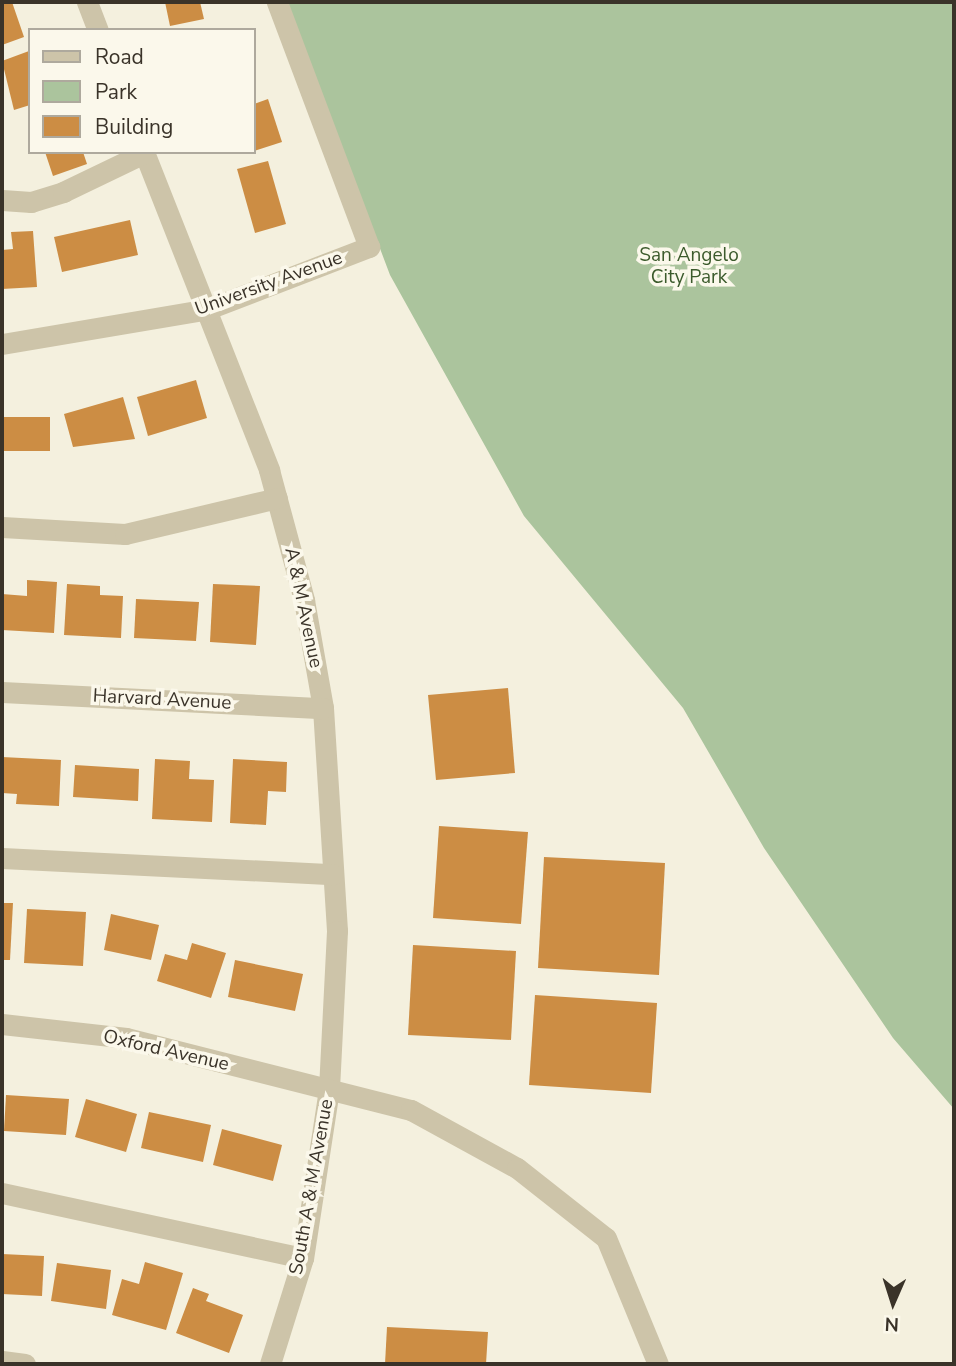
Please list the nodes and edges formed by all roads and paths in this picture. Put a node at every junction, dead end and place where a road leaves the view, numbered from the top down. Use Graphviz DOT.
graph roads {
  1 [pos="87,2"];
  2 [pos="277,2"];
  3 [pos="97,28"];
  4 [pos="142,154"];
  5 [pos="144,154"];
  6 [pos="2,200"];
  7 [pos="208,309"];
  8 [pos="2,344"];
  9 [pos="276,498"];
  10 [pos="2,527"];
  11 [pos="2,692"];
  12 [pos="323,708"];
  13 [pos="2,858"];
  14 [pos="333,874"];
  15 [pos="2,1024"];
  16 [pos="329,1089"];
  17 [pos="2,1194"];
  18 [pos="303,1258"];
  19 [pos="2,1361"];
  20 [pos="25,1364"];
  21 [pos="270,1364"];
  22 [pos="658,1364"];
  1 -- 3 [label="street"];
  2 -- 7 [label="street, University Avenue"];
  4 -- 6 [label="street"];
  5 -- 7 [label="street, A & M Avenue"];
  7 -- 8 [label="street, University Avenue"];
  7 -- 9 [label="street, A & M Avenue"];
  9 -- 10 [label="street"];
  9 -- 12 [label="street, A & M Avenue"];
  11 -- 12 [label="street, Harvard Avenue"];
  12 -- 14 [label="street, A & M Avenue"];
  13 -- 14 [label="street"];
  14 -- 16 [label="street, A & M Avenue"];
  15 -- 16 [label="street, Oxford Avenue"];
  16 -- 18 [label="street, South A & M Avenue"];
  16 -- 22 [label="street, Oxford Avenue"];
  17 -- 18 [label="street"];
  18 -- 21 [label="street, South A & M Avenue"];
  19 -- 20 [label="street"];
}
